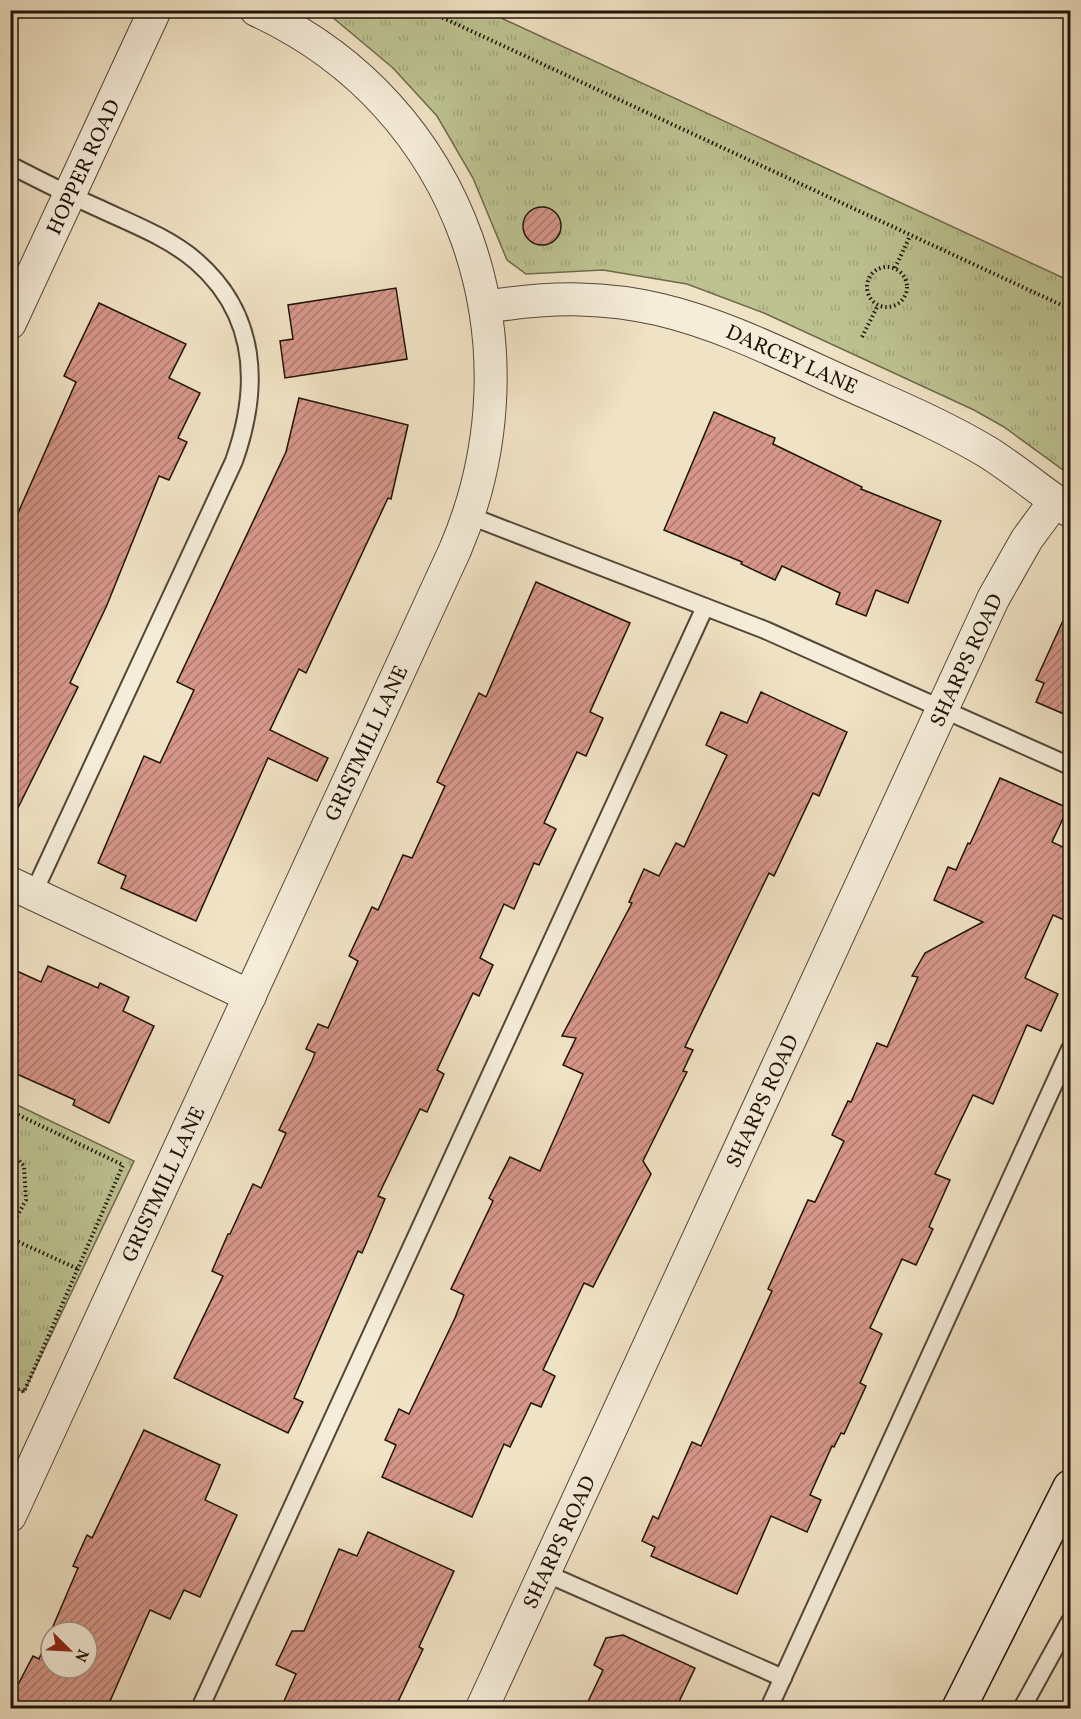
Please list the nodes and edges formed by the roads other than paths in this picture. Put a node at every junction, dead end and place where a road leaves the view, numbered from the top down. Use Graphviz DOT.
graph roads {
  1 [pos="155,10"];
  2 [pos="256,10"];
  3 [pos="10,165"];
  4 [pos="69,195"];
  5 [pos="486,307"];
  6 [pos="10,324"];
  7 [pos="1063,506"];
  8 [pos="470,516"];
  9 [pos="705,606"];
  10 [pos="943,708"];
  11 [pos="1071,766"];
  12 [pos="22,889"];
  13 [pos="250,996"];
  14 [pos="1071,1049"];
  15 [pos="1071,1487"];
  16 [pos="10,1515"];
  17 [pos="544,1574"];
  18 [pos="1071,1621"];
  19 [pos="783,1678"];
  20 [pos="200,1708"];
  21 [pos="482,1708"];
  22 [pos="769,1708"];
  23 [pos="959,1708"];
  24 [pos="1022,1708"];
  1 -- 4 [label="street, HOPPER ROAD"];
  2 -- 5 [label="street, GRISTMILL LANE"];
  3 -- 4 [label="lane"];
  4 -- 6 [label="street, HOPPER ROAD"];
  4 -- 12 [label="lane"];
  5 -- 7 [label="street, DARCEY LANE"];
  5 -- 8 [label="street, GRISTMILL LANE"];
  7 -- 10 [label="street, SHARPS ROAD"];
  8 -- 9 [label="lane"];
  8 -- 13 [label="street, GRISTMILL LANE"];
  9 -- 10 [label="lane"];
  9 -- 20 [label="lane"];
  10 -- 11 [label="lane"];
  10 -- 17 [label="street, SHARPS ROAD"];
  12 -- 13 [label="street"];
  13 -- 16 [label="street, GRISTMILL LANE"];
  14 -- 19 [label="lane"];
  15 -- 23 [label="main road"];
  17 -- 19 [label="lane"];
  17 -- 21 [label="street, SHARPS ROAD"];
  18 -- 24 [label="lane"];
  19 -- 22 [label="lane"];
}
